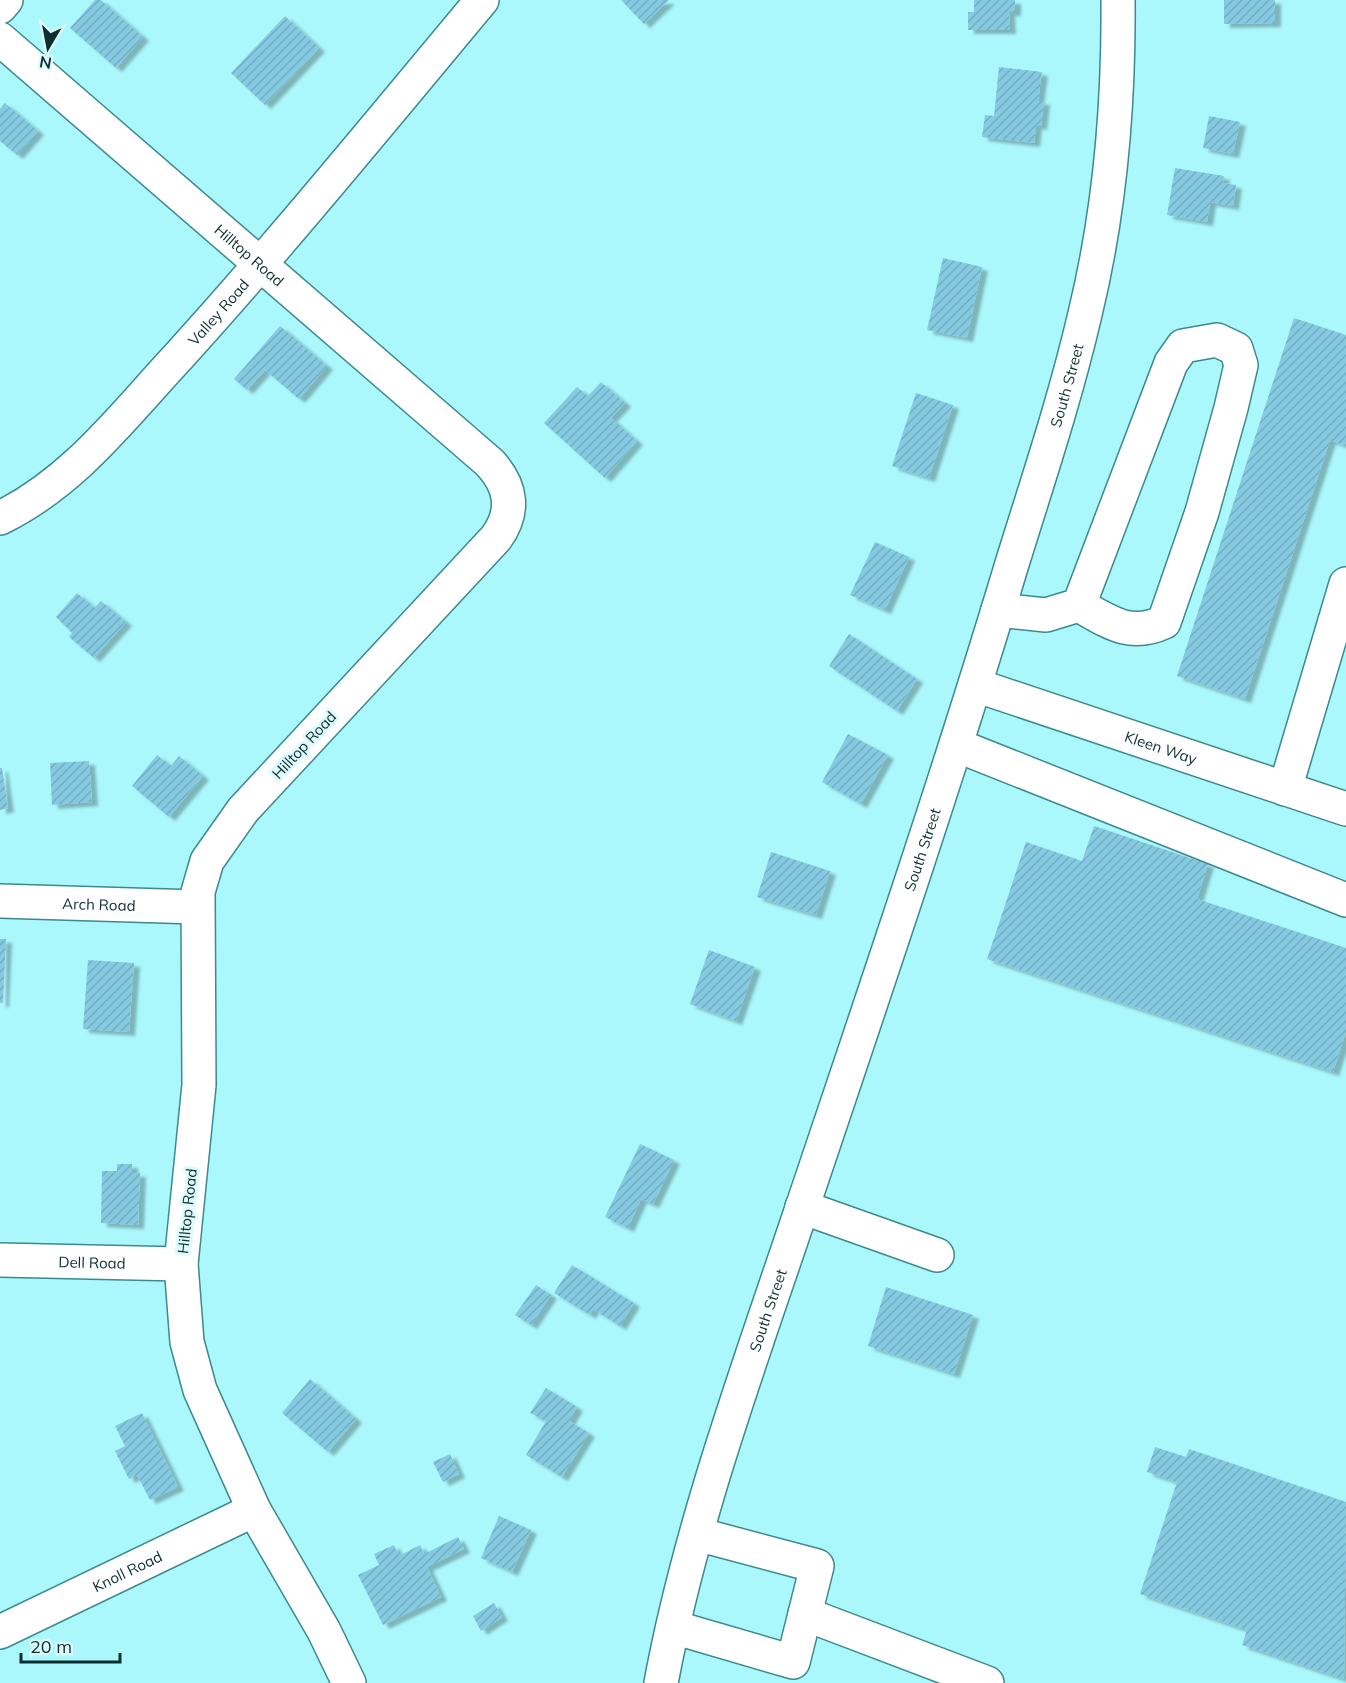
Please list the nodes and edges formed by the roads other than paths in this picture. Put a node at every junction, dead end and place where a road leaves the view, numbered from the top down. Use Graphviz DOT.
graph roads {
  1 [pos="6,0"];
  2 [pos="482,0"];
  3 [pos="1118,0"];
  4 [pos="0,7"];
  5 [pos="0,39"];
  6 [pos="261,265"];
  7 [pos="0,518"];
  8 [pos="1346,584"];
  9 [pos="1079,605"];
  10 [pos="998,610"];
  11 [pos="975,685"];
  12 [pos="956,746"];
  13 [pos="1285,789"];
  14 [pos="1346,809"];
  15 [pos="1346,900"];
  16 [pos="0,901"];
  17 [pos="197,907"];
  18 [pos="802,1207"];
  19 [pos="936,1255"];
  20 [pos="0,1260"];
  21 [pos="182,1264"];
  22 [pos="254,1510"];
  23 [pos="697,1534"];
  24 [pos="805,1614"];
  25 [pos="673,1627"];
  26 [pos="0,1632"];
  27 [pos="349,1683"];
  28 [pos="661,1683"];
  29 [pos="987,1683"];
  1 -- 4 [label="street"];
  2 -- 6 [label="street, Valley Road"];
  3 -- 10 [label="street, South Street"];
  5 -- 6 [label="street, Hilltop Road"];
  6 -- 7 [label="street, Valley Road"];
  6 -- 17 [label="street, Hilltop Road"];
  8 -- 13 [label="street"];
  9 -- 9 [label="street"];
  9 -- 10 [label="street"];
  10 -- 11 [label="street, South Street"];
  11 -- 12 [label="street, South Street"];
  11 -- 13 [label="street, Kleen Way"];
  12 -- 15 [label="street"];
  12 -- 18 [label="street, South Street"];
  13 -- 14 [label="street, Kleen Way"];
  16 -- 17 [label="street, Arch Road"];
  17 -- 21 [label="street, Hilltop Road"];
  18 -- 19 [label="street"];
  18 -- 23 [label="street, South Street"];
  20 -- 21 [label="street, Dell Road"];
  21 -- 22 [label="street, Hilltop Road"];
  22 -- 26 [label="street, Knoll Road"];
  22 -- 27 [label="street, Hilltop Road"];
  23 -- 24 [label="street"];
  23 -- 25 [label="street, South Street"];
  24 -- 25 [label="street"];
  24 -- 29 [label="street"];
  25 -- 28 [label="street, South Street"];
}
